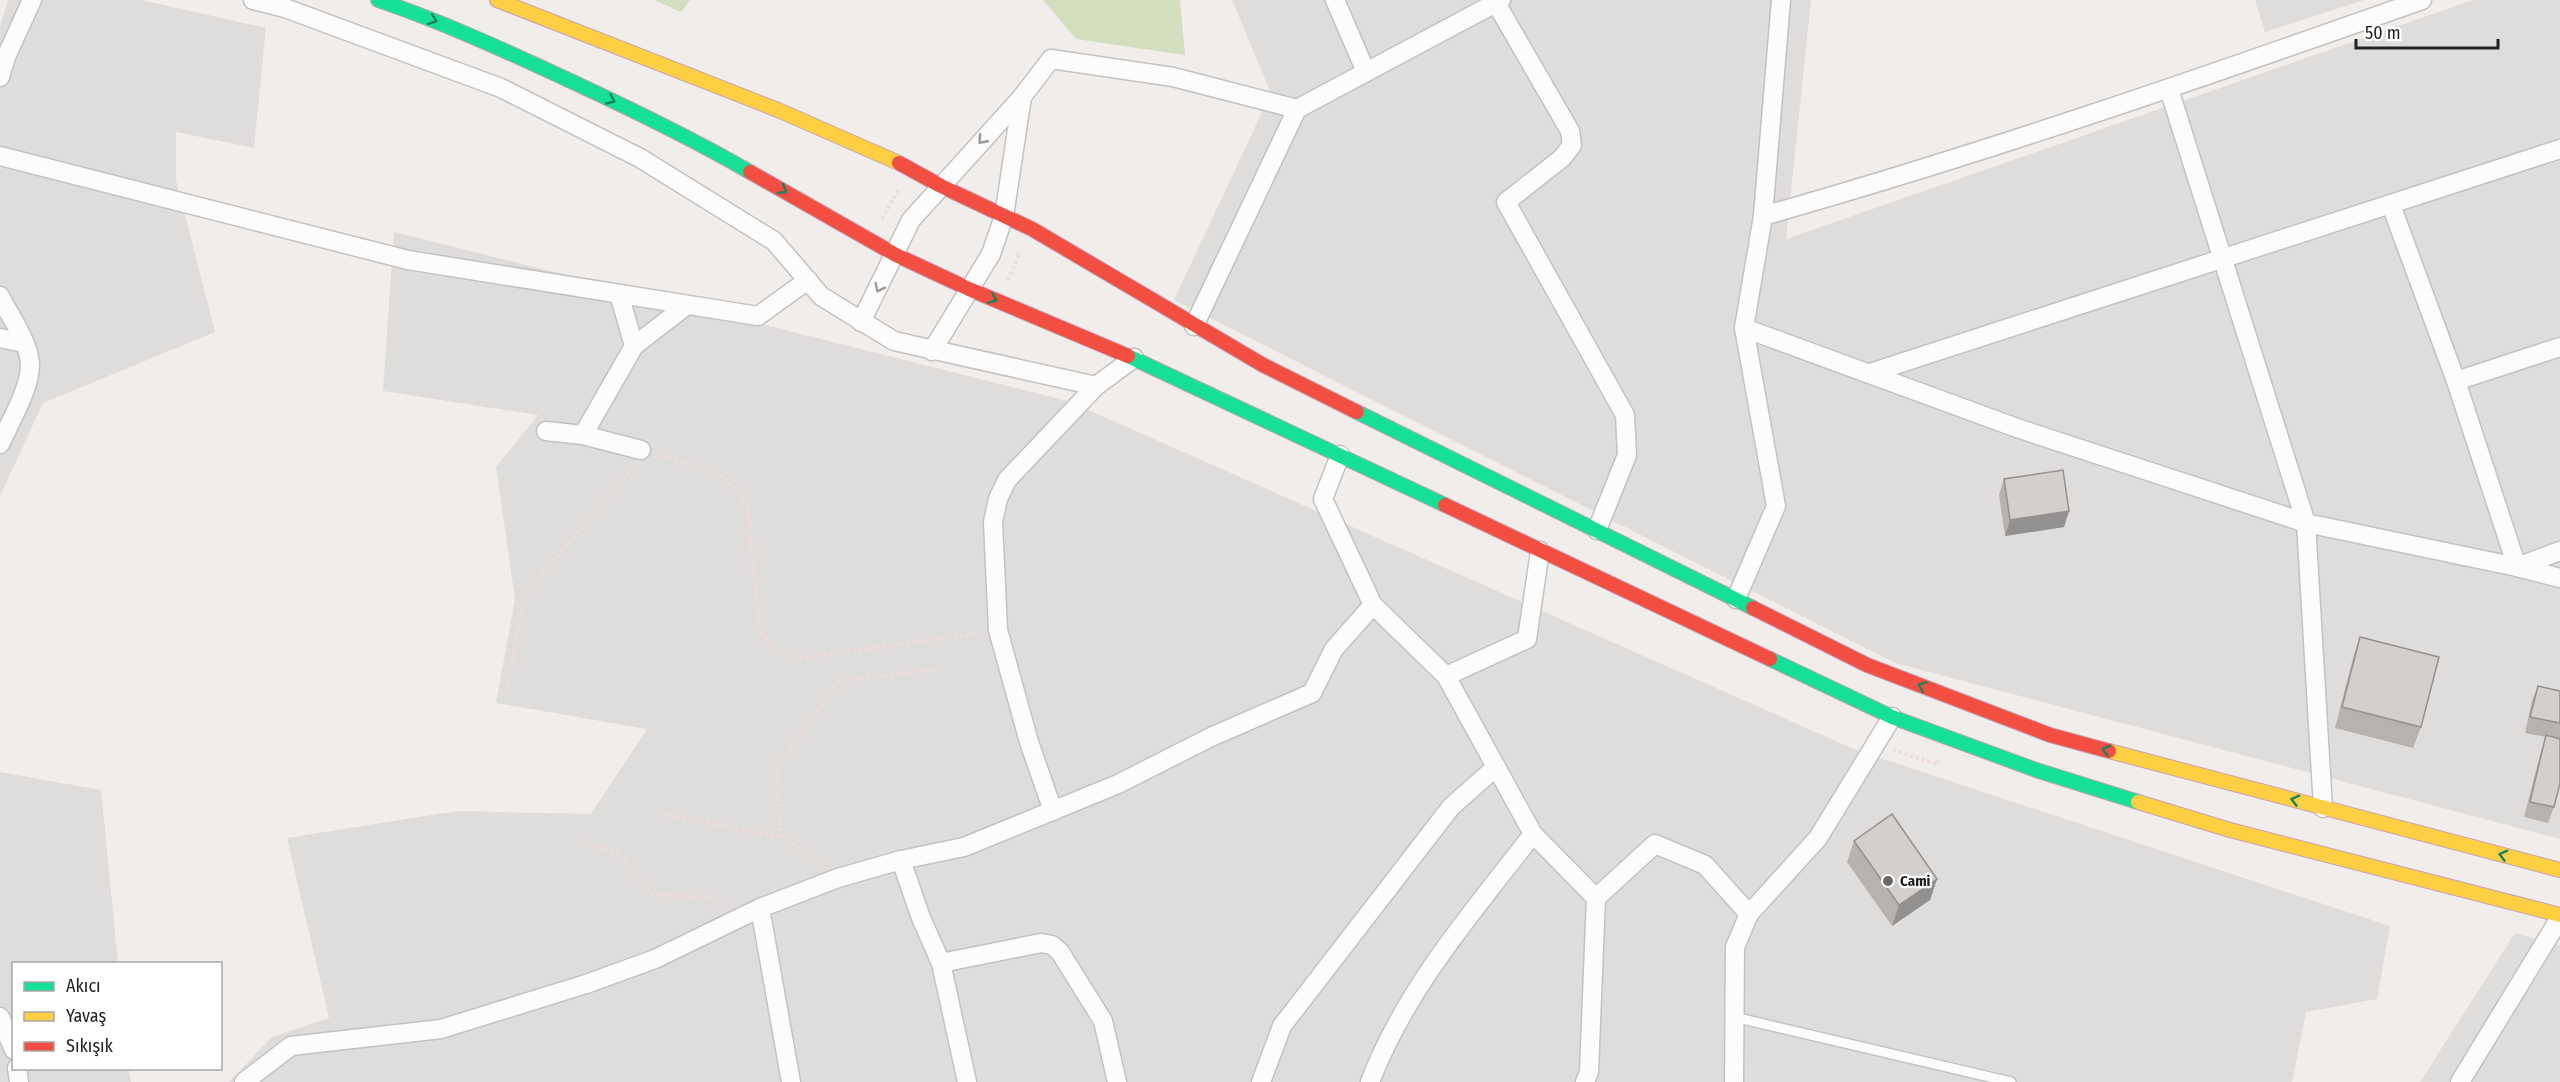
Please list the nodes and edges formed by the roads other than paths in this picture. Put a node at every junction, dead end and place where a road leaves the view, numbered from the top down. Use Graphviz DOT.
graph roads {
  1 [pos="32,0"];
  2 [pos="253,0"];
  3 [pos="378,0"];
  4 [pos="497,0"];
  5 [pos="1335,0"];
  6 [pos="1781,0"];
  7 [pos="2422,0"];
  8 [pos="1498,2"];
  9 [pos="0,33"];
  10 [pos="6,57"];
  11 [pos="1366,72"];
  12 [pos="0,77"];
  13 [pos="2169,89"];
  14 [pos="1022,96"];
  15 [pos="1297,110"];
  16 [pos="2560,149"];
  17 [pos="0,156"];
  18 [pos="941,186"];
  19 [pos="2391,205"];
  20 [pos="1004,216"];
  21 [pos="1763,216"];
  22 [pos="896,255"];
  23 [pos="2223,260"];
  24 [pos="808,280"];
  25 [pos="969,289"];
  26 [pos="619,294"];
  27 [pos="0,296"];
  28 [pos="687,305"];
  29 [pos="861,322"];
  30 [pos="1194,326"];
  31 [pos="1744,328"];
  32 [pos="0,338"];
  33 [pos="24,343"];
  34 [pos="634,346"];
  35 [pos="2560,347"];
  36 [pos="932,351"];
  37 [pos="1134,358"];
  38 [pos="1870,373"];
  39 [pos="2456,381"];
  40 [pos="1096,386"];
  41 [pos="546,431"];
  42 [pos="583,435"];
  43 [pos="0,444"];
  44 [pos="641,450"];
  45 [pos="1340,455"];
  46 [pos="2306,523"];
  47 [pos="1597,530"];
  48 [pos="1540,551"];
  49 [pos="2560,551"];
  50 [pos="2517,567"];
  51 [pos="2560,578"];
  52 [pos="1736,598"];
  53 [pos="1373,605"];
  54 [pos="1446,676"];
  55 [pos="1892,717"];
  56 [pos="1496,767"];
  57 [pos="2323,808"];
  58 [pos="1053,812"];
  59 [pos="1533,834"];
  60 [pos="901,860"];
  61 [pos="2560,870"];
  62 [pos="1596,898"];
  63 [pos="760,908"];
  64 [pos="1749,914"];
  65 [pos="2560,917"];
  66 [pos="941,963"];
  67 [pos="0,1017"];
  68 [pos="1734,1017"];
  69 [pos="12,1045"];
  70 [pos="1735,1074"];
  71 [pos="244,1082"];
  72 [pos="791,1082"];
  73 [pos="968,1082"];
  74 [pos="1118,1082"];
  75 [pos="1261,1082"];
  76 [pos="1370,1082"];
  77 [pos="1585,1082"];
  78 [pos="1750,1082"];
  79 [pos="2012,1082"];
  80 [pos="2460,1082"];
  1 -- 10 [label="street"];
  2 -- 24 [label="street"];
  3 -- 22 [label="highway, one-way"];
  4 -- 18 [label="highway"];
  5 -- 11 [label="street"];
  6 -- 21 [label="street"];
  7 -- 13 [label="street"];
  8 -- 11 [label="street"];
  8 -- 47 [label="street"];
  9 -- 10 [label="street"];
  10 -- 12 [label="street"];
  11 -- 15 [label="street"];
  13 -- 21 [label="street"];
  13 -- 23 [label="street"];
  14 -- 15 [label="street"];
  14 -- 18 [label="street, one-way"];
  14 -- 20 [label="street"];
  15 -- 30 [label="street"];
  16 -- 19 [label="street"];
  17 -- 26 [label="street"];
  18 -- 20 [label="highway"];
  18 -- 22 [label="street"];
  19 -- 23 [label="street"];
  19 -- 39 [label="street"];
  20 -- 25 [label="street"];
  20 -- 30 [label="highway"];
  21 -- 31 [label="street"];
  22 -- 25 [label="highway"];
  22 -- 29 [label="street, one-way"];
  23 -- 38 [label="street"];
  23 -- 46 [label="street"];
  24 -- 28 [label="street"];
  24 -- 29 [label="street"];
  25 -- 36 [label="street"];
  25 -- 37 [label="highway, one-way"];
  26 -- 28 [label="street"];
  26 -- 34 [label="street"];
  27 -- 33 [label="street"];
  28 -- 34 [label="street"];
  29 -- 36 [label="street"];
  30 -- 47 [label="highway"];
  31 -- 38 [label="street"];
  31 -- 52 [label="street"];
  32 -- 33 [label="street"];
  33 -- 43 [label="street"];
  34 -- 42 [label="street"];
  35 -- 39 [label="street"];
  36 -- 40 [label="street"];
  37 -- 40 [label="street"];
  37 -- 45 [label="highway"];
  38 -- 46 [label="street"];
  39 -- 50 [label="street"];
  40 -- 58 [label="street"];
  41 -- 42 [label="street"];
  42 -- 44 [label="street"];
  45 -- 48 [label="highway"];
  45 -- 53 [label="street"];
  46 -- 50 [label="street"];
  46 -- 57 [label="street"];
  47 -- 52 [label="highway"];
  48 -- 54 [label="street"];
  48 -- 55 [label="highway"];
  49 -- 50 [label="street"];
  50 -- 51 [label="street"];
  57 -- 52 [label="highway, one-way"];
  53 -- 54 [label="street"];
  53 -- 58 [label="street"];
  54 -- 56 [label="street"];
  55 -- 64 [label="street"];
  55 -- 65 [label="highway"];
  56 -- 59 [label="street"];
  56 -- 75 [label="street"];
  61 -- 57 [label="highway, one-way"];
  58 -- 60 [label="street"];
  59 -- 62 [label="street"];
  59 -- 76 [label="street"];
  60 -- 63 [label="street"];
  60 -- 66 [label="street"];
  62 -- 64 [label="street"];
  62 -- 77 [label="street"];
  63 -- 71 [label="street"];
  63 -- 72 [label="street"];
  64 -- 68 [label="street"];
  65 -- 80 [label="street"];
  66 -- 73 [label="street"];
  66 -- 74 [label="street"];
  67 -- 69 [label="street"];
  68 -- 70 [label="street"];
  68 -- 79 [label="lane"];
  70 -- 78 [label="street"];
}
